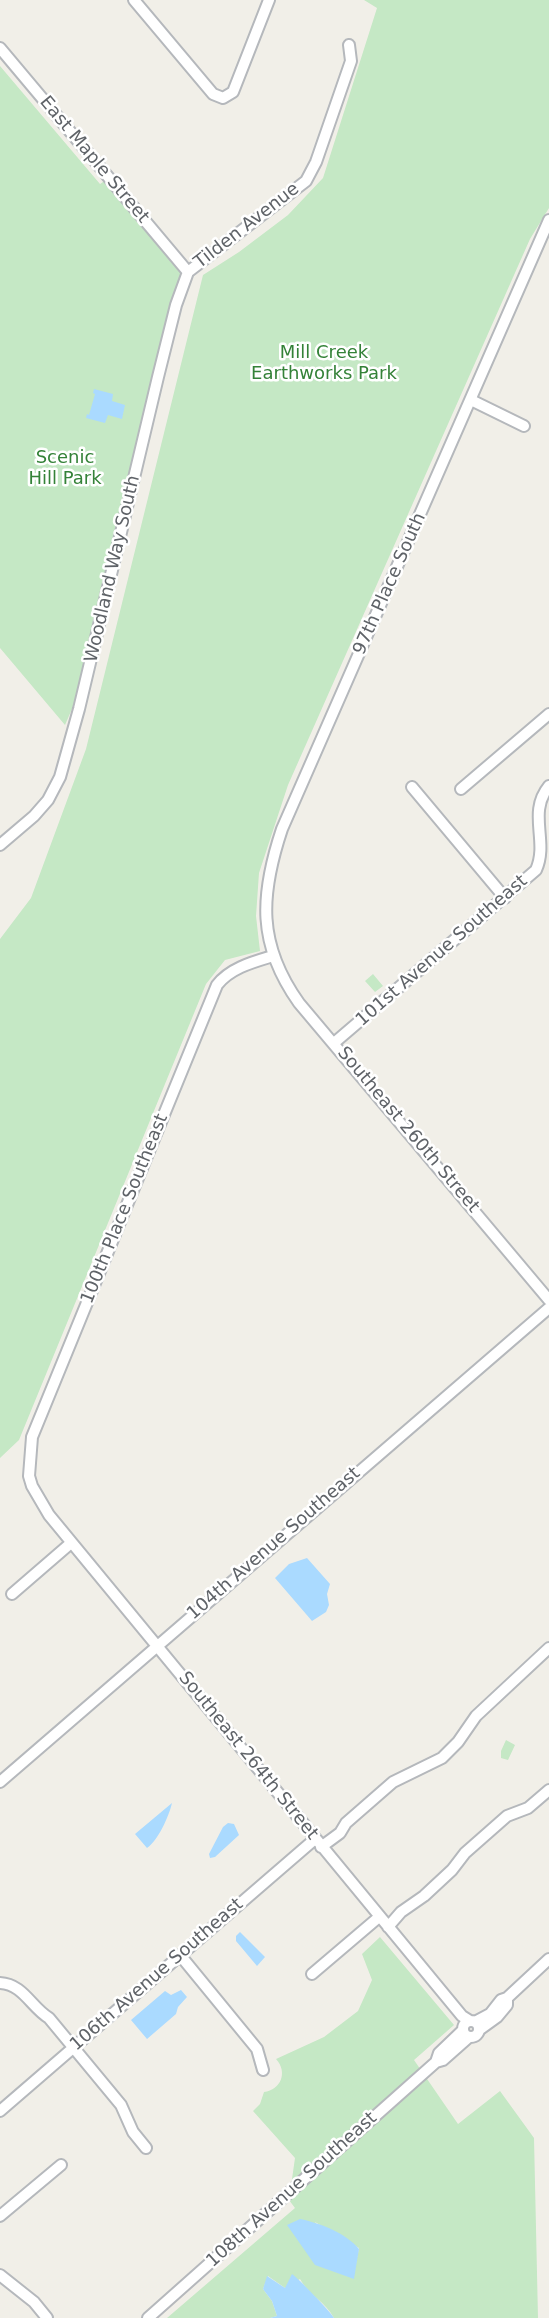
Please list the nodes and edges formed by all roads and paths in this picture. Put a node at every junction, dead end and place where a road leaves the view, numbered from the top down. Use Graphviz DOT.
graph roads {
  1 [pos="134,0"];
  2 [pos="269,0"];
  3 [pos="349,45"];
  4 [pos="0,48"];
  5 [pos="549,220"];
  6 [pos="188,272"];
  7 [pos="471,400"];
  8 [pos="524,426"];
  9 [pos="549,714"];
  10 [pos="549,786"];
  11 [pos="412,787"];
  12 [pos="461,789"];
  13 [pos="0,845"];
  14 [pos="505,898"];
  15 [pos="273,956"];
  16 [pos="334,1043"];
  17 [pos="549,1300"];
  18 [pos="549,1308"];
  19 [pos="37,1495"];
  20 [pos="71,1543"];
  21 [pos="12,1594"];
  22 [pos="157,1645"];
  23 [pos="549,1648"];
  24 [pos="0,1782"];
  25 [pos="549,1790"];
  26 [pos="318,1843"];
  27 [pos="379,1917"];
  28 [pos="388,1927"];
  29 [pos="180,1956"];
  30 [pos="549,1959"];
  31 [pos="312,1974"];
  32 [pos="3,1983"];
  33 [pos="469,2026"];
  34 [pos="73,2047"];
  35 [pos="262,2070"];
  36 [pos="0,2111"];
  37 [pos="146,2148"];
  38 [pos="61,2165"];
  39 [pos="0,2216"];
  40 [pos="0,2275"];
  41 [pos="47,2318"];
  42 [pos="148,2318"];
  1 -- 2 [label="street"];
  3 -- 6 [label="street, Tilden Avenue"];
  4 -- 6 [label="street, East Maple Street"];
  5 -- 7 [label="street, 97th Place South"];
  6 -- 13 [label="street, Woodland Way South"];
  7 -- 8 [label="street"];
  7 -- 15 [label="street, 97th Place South"];
  9 -- 12 [label="street"];
  10 -- 14 [label="street, 101st Avenue Southeast"];
  11 -- 14 [label="street"];
  14 -- 16 [label="street, 101st Avenue Southeast"];
  15 -- 16 [label="street, Southeast 260th Street"];
  15 -- 19 [label="street, 100th Place Southeast"];
  16 -- 17 [label="street, Southeast 260th Street"];
  18 -- 22 [label="street, 104th Avenue Southeast"];
  19 -- 20 [label="street, Southeast 264th Street"];
  20 -- 21 [label="street"];
  20 -- 22 [label="street, Southeast 264th Street"];
  22 -- 24 [label="street, 104th Avenue Southeast"];
  22 -- 26 [label="street, Southeast 264th Street"];
  23 -- 26 [label="street, 106th Avenue Southeast"];
  25 -- 28 [label="street"];
  26 -- 27 [label="street, Southeast 264th Street"];
  26 -- 29 [label="street, 106th Avenue Southeast"];
  27 -- 28 [label="street, Southeast 264th Street"];
  27 -- 31 [label="street"];
  28 -- 33 [label="street, Southeast 264th Street"];
  29 -- 34 [label="street, 106th Avenue Southeast"];
  29 -- 35 [label="street"];
  30 -- 33 [label="street, 108th Avenue Southeast"];
  32 -- 34 [label="street"];
  33 -- 42 [label="street, 108th Avenue Southeast"];
  34 -- 36 [label="street, 106th Avenue Southeast"];
  34 -- 37 [label="street"];
  38 -- 39 [label="street"];
  40 -- 41 [label="street"];
}
